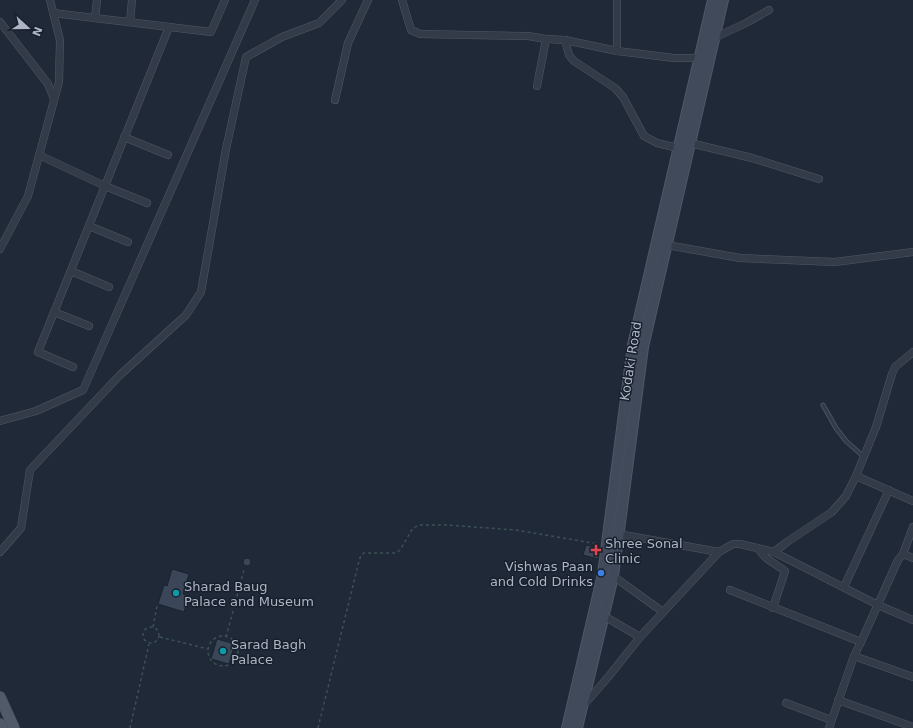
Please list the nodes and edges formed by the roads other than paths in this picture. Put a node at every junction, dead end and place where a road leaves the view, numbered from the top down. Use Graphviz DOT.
graph roads {
  1 [pos="50,0"];
  2 [pos="97,0"];
  3 [pos="132,0"];
  4 [pos="225,0"];
  5 [pos="255,0"];
  6 [pos="342,0"];
  7 [pos="368,0"];
  8 [pos="402,0"];
  9 [pos="617,0"];
  10 [pos="713,0"];
  11 [pos="723,0"];
  12 [pos="769,10"];
  13 [pos="53,13"];
  14 [pos="95,18"];
  15 [pos="0,22"];
  16 [pos="130,22"];
  17 [pos="169,27"];
  18 [pos="714,38"];
  19 [pos="546,39"];
  20 [pos="565,40"];
  21 [pos="617,51"];
  22 [pos="699,58"];
  23 [pos="537,86"];
  24 [pos="54,99"];
  25 [pos="335,100"];
  26 [pos="124,137"];
  27 [pos="690,143"];
  28 [pos="678,148"];
  29 [pos="39,155"];
  30 [pos="168,155"];
  31 [pos="819,179"];
  32 [pos="105,186"];
  33 [pos="147,203"];
  34 [pos="89,226"];
  35 [pos="128,242"];
  36 [pos="667,245"];
  37 [pos="0,249"];
  38 [pos="913,252"];
  39 [pos="71,271"];
  40 [pos="109,287"];
  41 [pos="54,312"];
  42 [pos="89,326"];
  43 [pos="913,352"];
  44 [pos="73,367"];
  45 [pos="823,405"];
  46 [pos="0,421"];
  47 [pos="864,457"];
  48 [pos="856,476"];
  49 [pos="889,490"];
  50 [pos="913,501"];
  51 [pos="913,527"];
  52 [pos="618,534"];
  53 [pos="758,548"];
  54 [pos="0,552"];
  55 [pos="719,552"];
  56 [pos="774,552"];
  57 [pos="903,554"];
  58 [pos="913,558"];
  59 [pos="613,576"];
  60 [pos="844,587"];
  61 [pos="730,590"];
  62 [pos="878,605"];
  63 [pos="774,608"];
  64 [pos="663,612"];
  65 [pos="604,616"];
  66 [pos="913,620"];
  67 [pos="640,637"];
  68 [pos="861,642"];
  69 [pos="854,656"];
  70 [pos="913,677"];
  71 [pos="0,697"];
  72 [pos="838,700"];
  73 [pos="786,702"];
  74 [pos="582,707"];
  75 [pos="831,720"];
  76 [pos="0,724"];
  77 [pos="913,727"];
  78 [pos="2,728"];
  79 [pos="14,728"];
  80 [pos="567,728"];
  81 [pos="577,728"];
  82 [pos="829,728"];
  1 -- 13 [label="street"];
  2 -- 14 [label="street"];
  3 -- 16 [label="street"];
  4 -- 17 [label="street"];
  5 -- 46 [label="street"];
  6 -- 54 [label="street"];
  7 -- 25 [label="street"];
  8 -- 19 [label="street"];
  9 -- 21 [label="street"];
  10 -- 22 [label="main road, Kodaki Road"];
  11 -- 18 [label="main road, Kodaki Road"];
  12 -- 18 [label="street"];
  13 -- 14 [label="street"];
  13 -- 24 [label="street"];
  14 -- 16 [label="street"];
  15 -- 24 [label="street"];
  16 -- 17 [label="street"];
  17 -- 26 [label="street"];
  18 -- 27 [label="main road, Kodaki Road"];
  19 -- 20 [label="street"];
  19 -- 23 [label="street"];
  20 -- 21 [label="street"];
  20 -- 28 [label="street"];
  21 -- 22 [label="street"];
  22 -- 28 [label="main road, Kodaki Road"];
  24 -- 29 [label="street"];
  26 -- 30 [label="street"];
  26 -- 32 [label="street"];
  27 -- 31 [label="street"];
  27 -- 36 [label="main road, Kodaki Road"];
  28 -- 80 [label="main road, Kodaki Road"];
  29 -- 32 [label="street"];
  29 -- 37 [label="street"];
  32 -- 33 [label="street"];
  32 -- 34 [label="street"];
  34 -- 35 [label="street"];
  34 -- 39 [label="street"];
  36 -- 38 [label="street"];
  36 -- 52 [label="main road, Kodaki Road"];
  39 -- 40 [label="street"];
  39 -- 41 [label="street"];
  41 -- 42 [label="street"];
  41 -- 44 [label="street"];
  43 -- 47 [label="street"];
  45 -- 47 [label="lane"];
  47 -- 48 [label="street"];
  48 -- 49 [label="street"];
  48 -- 56 [label="street"];
  49 -- 50 [label="street"];
  49 -- 60 [label="street"];
  51 -- 57 [label="street"];
  52 -- 55 [label="street"];
  52 -- 59 [label="main road, Kodaki Road"];
  53 -- 55 [label="street"];
  53 -- 56 [label="street"];
  53 -- 63 [label="street"];
  55 -- 64 [label="street"];
  56 -- 60 [label="street"];
  57 -- 58 [label="street"];
  57 -- 62 [label="street"];
  59 -- 64 [label="street"];
  59 -- 65 [label="main road, Kodaki Road"];
  60 -- 62 [label="street"];
  61 -- 63 [label="street"];
  62 -- 66 [label="street"];
  62 -- 68 [label="street"];
  63 -- 68 [label="street"];
  64 -- 67 [label="street"];
  65 -- 67 [label="street"];
  65 -- 74 [label="main road, Kodaki Road"];
  67 -- 74 [label="street"];
  68 -- 69 [label="street"];
  69 -- 70 [label="street"];
  69 -- 72 [label="street"];
  71 -- 79 [label="main road"];
  72 -- 75 [label="street"];
  72 -- 77 [label="street"];
  73 -- 75 [label="street"];
  74 -- 81 [label="main road, Kodaki Road"];
  75 -- 82 [label="street"];
  76 -- 78 [label="main road"];
}
